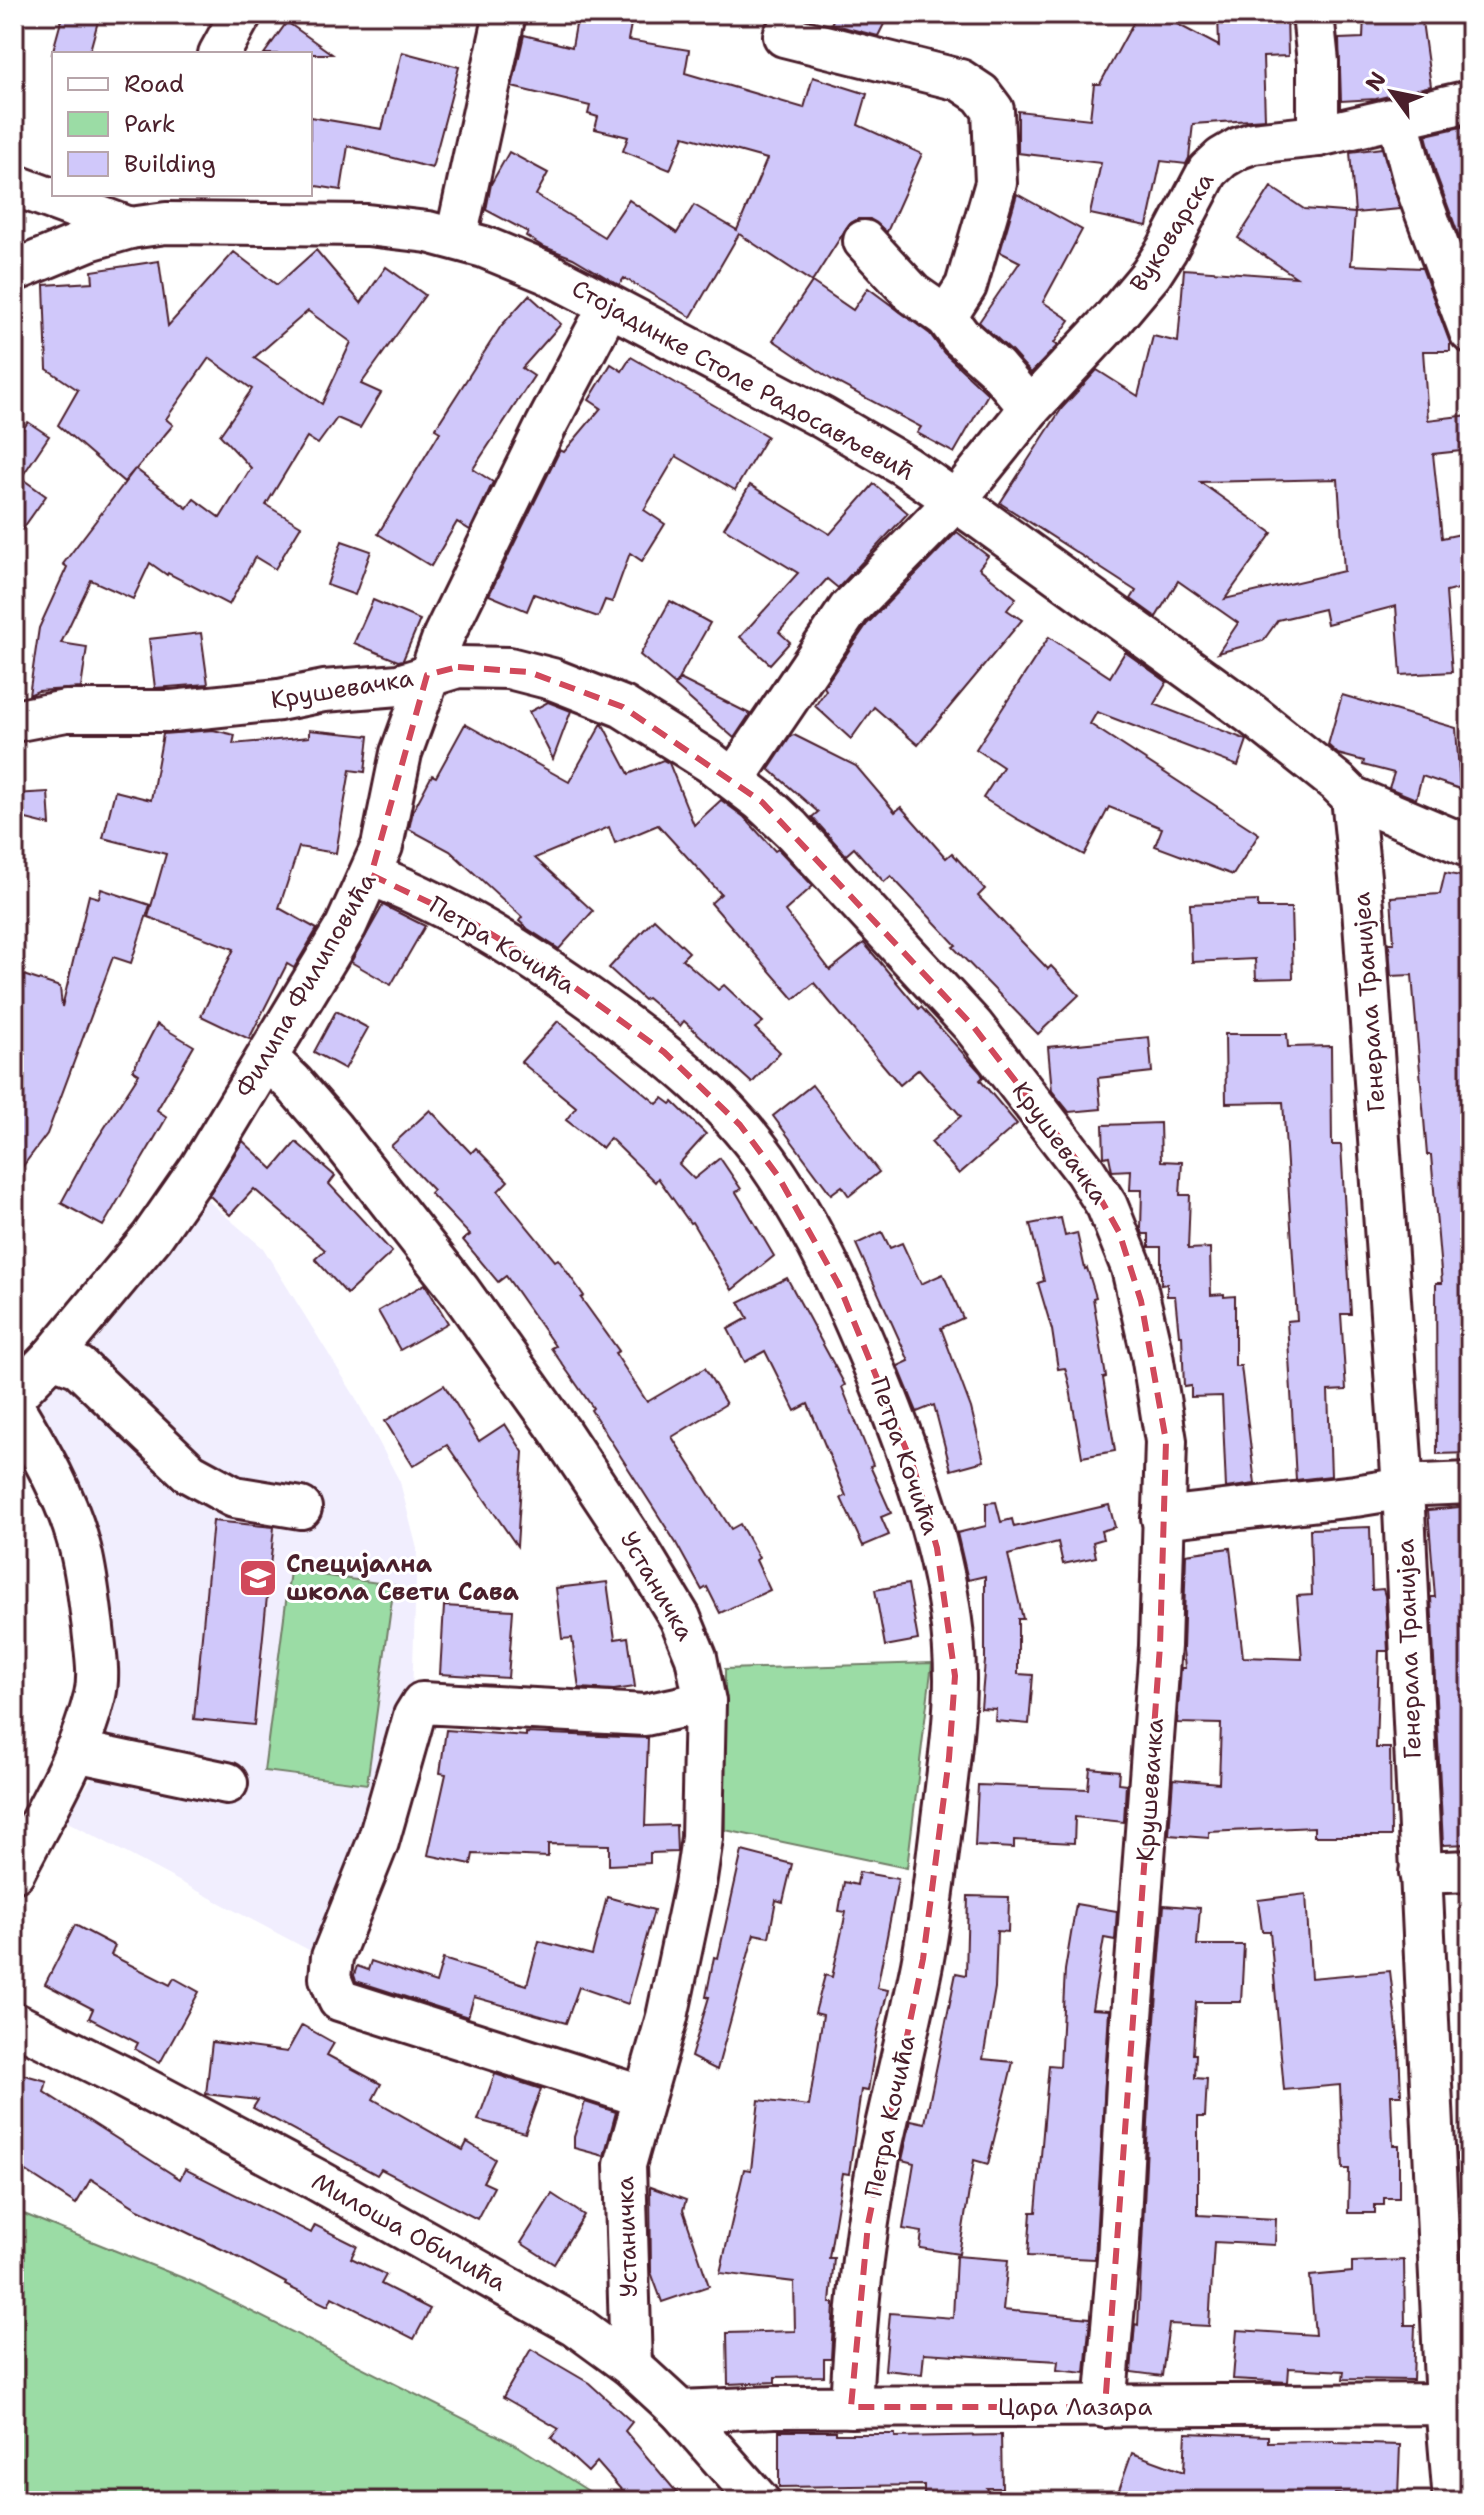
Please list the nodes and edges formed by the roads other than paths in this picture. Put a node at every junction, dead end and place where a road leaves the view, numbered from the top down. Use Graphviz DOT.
graph roads {
  1 [pos="241,14"];
  2 [pos="505,14"];
  3 [pos="1313,14"];
  4 [pos="784,36"];
  5 [pos="220,52"];
  6 [pos="1470,101"];
  7 [pos="1398,119"];
  8 [pos="1318,136"];
  9 [pos="14,185"];
  10 [pos="151,196"];
  11 [pos="130,228"];
  12 [pos="456,238"];
  13 [pos="864,241"];
  14 [pos="14,271"];
  15 [pos="609,306"];
  16 [pos="946,317"];
  17 [pos="1470,332"];
  18 [pos="1030,408"];
  19 [pos="956,500"];
  20 [pos="427,675"];
  21 [pos="14,721"];
  22 [pos="734,779"];
  23 [pos="1352,797"];
  24 [pos="1470,847"];
  25 [pos="371,875"];
  26 [pos="267,1058"];
  27 [pos="52,1357"];
  28 [pos="14,1396"];
  29 [pos="14,1408"];
  30 [pos="27,1460"];
  31 [pos="1470,1483"];
  32 [pos="1403,1488"];
  33 [pos="301,1508"];
  34 [pos="1162,1518"];
  35 [pos="705,1702"];
  36 [pos="75,1751"];
  37 [pos="227,1783"];
  38 [pos="1470,1871"];
  39 [pos="14,1872"];
  40 [pos="1420,1873"];
  41 [pos="14,2023"];
  42 [pos="644,2097"];
  43 [pos="631,2366"];
  44 [pos="1458,2404"];
  45 [pos="851,2407"];
  46 [pos="1105,2407"];
  47 [pos="680,2411"];
  48 [pos="759,2501"];
  49 [pos="1454,2501"];
  1 -- 5 [label="street"];
  2 -- 12 [label="street"];
  3 -- 8 [label="street"];
  4 -- 16 [label="street"];
  6 -- 7 [label="street, Вуковарска"];
  7 -- 8 [label="street, Вуковарска"];
  7 -- 17 [label="street"];
  8 -- 18 [label="street, Вуковарска"];
  9 -- 11 [label="street"];
  10 -- 11 [label="street"];
  11 -- 12 [label="street, Стојадинке Столе Радосављевић"];
  11 -- 14 [label="street, Стојадинке Столе Радосављевић"];
  12 -- 15 [label="street, Стојадинке Столе Радосављевић"];
  13 -- 16 [label="street"];
  15 -- 19 [label="street, Стојадинке Столе Радосављевић"];
  15 -- 20 [label="street, Филипа Филиповића"];
  16 -- 18 [label="street"];
  18 -- 19 [label="street, Вуковарска"];
  19 -- 22 [label="street, Вуковарска"];
  19 -- 23 [label="street, Стојадинке Столе Радосављевић"];
  20 -- 21 [label="street, Крушевачка"];
  20 -- 22 [label="street, Крушевачка"];
  20 -- 25 [label="street, Филипа Филиповића"];
  22 -- 34 [label="street, Крушевачка"];
  23 -- 24 [label="street, Стојадинке Столе Радосављевић"];
  23 -- 32 [label="street, Генерала Транијеа"];
  25 -- 26 [label="street, Филипа Филиповића"];
  25 -- 45 [label="street, Петра Кочића"];
  26 -- 27 [label="street, Филипа Филиповића"];
  26 -- 35 [label="street, Устаничка"];
  27 -- 28 [label="street, Филипа Филиповића"];
  27 -- 33 [label="street"];
  29 -- 30 [label="street"];
  30 -- 36 [label="street"];
  31 -- 32 [label="street"];
  32 -- 34 [label="street"];
  32 -- 40 [label="street, Генерала Транијеа"];
  34 -- 46 [label="street, Крушевачка"];
  35 -- 42 [label="street, Устаничка"];
  35 -- 42 [label="street"];
  36 -- 37 [label="street"];
  36 -- 39 [label="street"];
  38 -- 40 [label="street"];
  40 -- 44 [label="street, Генерала Транијеа"];
  41 -- 43 [label="street, Милоша Обилића"];
  42 -- 43 [label="street, Устаничка"];
  43 -- 47 [label="street, Милоша Обилића"];
  44 -- 46 [label="street, Цара Лазара"];
  44 -- 49 [label="street, Генерала Транијеа"];
  45 -- 46 [label="street, Цара Лазара"];
  45 -- 47 [label="street, Цара Лазара"];
  47 -- 48 [label="street, Милоша Обилића"];
}
